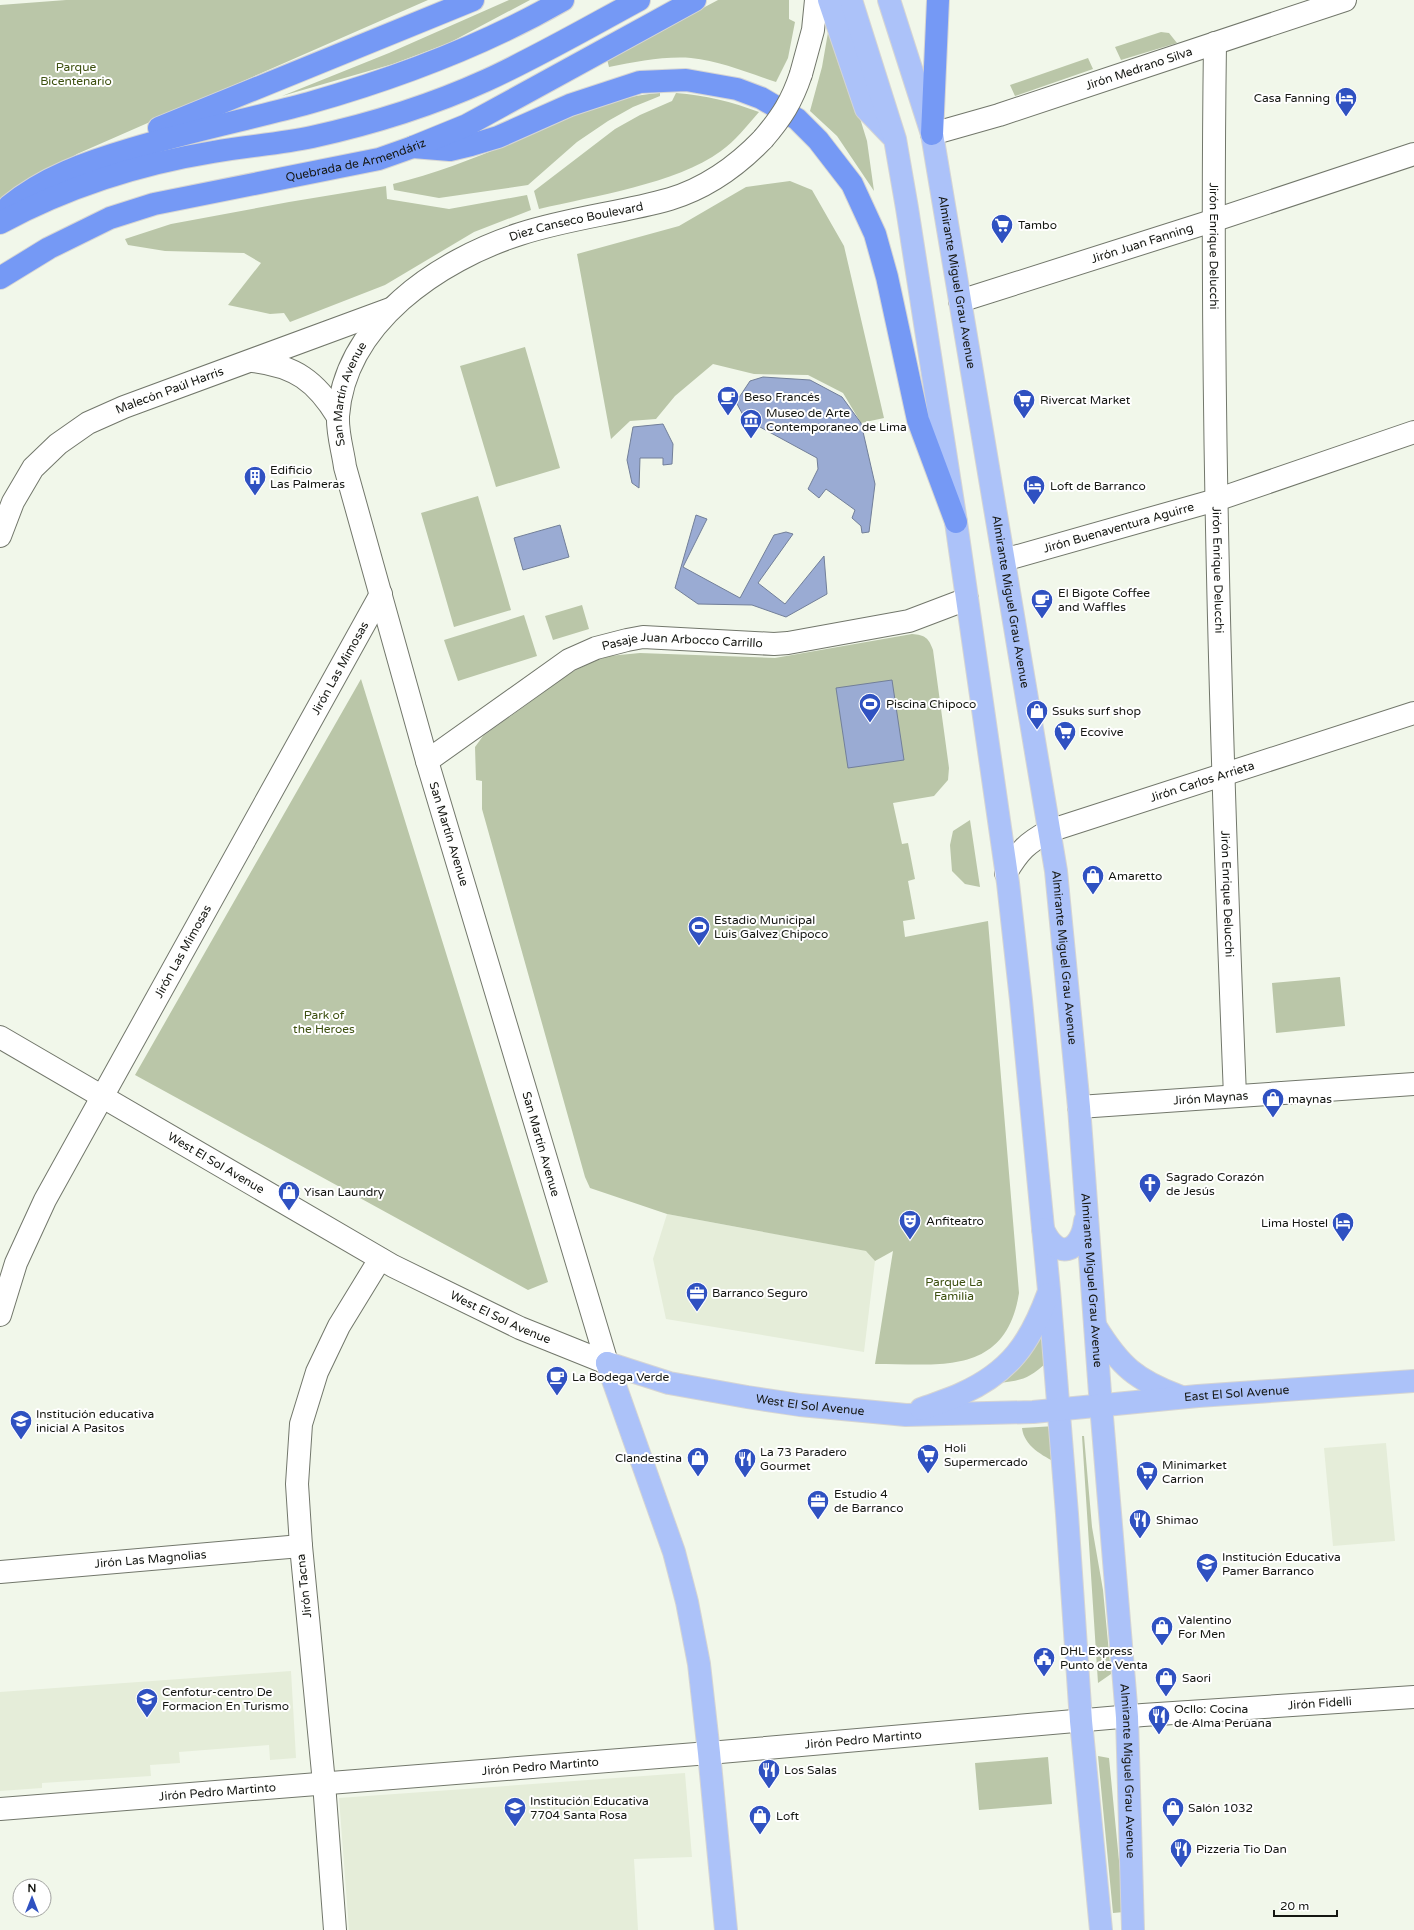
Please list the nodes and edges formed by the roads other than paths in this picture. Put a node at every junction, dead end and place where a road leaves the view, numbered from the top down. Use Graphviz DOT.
graph roads {
  1 [pos="473,0"];
  2 [pos="563,0"];
  3 [pos="639,0"];
  4 [pos="695,0"];
  5 [pos="889,0"];
  6 [pos="938,0"];
  7 [pos="1344,0"];
  8 [pos="829,6"];
  9 [pos="1214,43"];
  10 [pos="932,134"];
  11 [pos="413,147"];
  12 [pos="1414,154"];
  13 [pos="94,160"];
  14 [pos="0,213"];
  15 [pos="1212,221"];
  16 [pos="0,223"];
  17 [pos="0,278"];
  18 [pos="960,301"];
  19 [pos="390,309"];
  20 [pos="253,361"];
  21 [pos="338,417"];
  22 [pos="1414,432"];
  23 [pos="1216,500"];
  24 [pos="956,522"];
  25 [pos="0,536"];
  26 [pos="1004,560"];
  27 [pos="381,594"];
  28 [pos="967,599"];
  29 [pos="1414,713"];
  30 [pos="427,761"];
  31 [pos="1222,776"];
  32 [pos="1050,831"];
  33 [pos="1006,873"];
  34 [pos="0,1037"];
  35 [pos="1414,1084"];
  36 [pos="1235,1096"];
  37 [pos="102,1097"];
  38 [pos="1079,1107"];
  39 [pos="1087,1210"];
  40 [pos="1043,1229"];
  41 [pos="380,1259"];
  42 [pos="1050,1290"];
  43 [pos="0,1315"];
  44 [pos="1095,1326"];
  45 [pos="607,1363"];
  46 [pos="1414,1381"];
  47 [pos="1182,1398"];
  48 [pos="1101,1405"];
  49 [pos="1059,1409"];
  50 [pos="906,1415"];
  51 [pos="300,1546"];
  52 [pos="0,1572"];
  53 [pos="1414,1697"];
  54 [pos="1127,1717"];
  55 [pos="1081,1721"];
  56 [pos="709,1753"];
  57 [pos="324,1783"];
  58 [pos="0,1809"];
  59 [pos="335,1930"];
  60 [pos="726,1930"];
  61 [pos="1101,1930"];
  62 [pos="1133,1930"];
  1 -- 13 [label="highway"];
  2 -- 13 [label="highway"];
  3 -- 16 [label="highway"];
  4 -- 11 [label="highway, Quebrada de Armendáriz"];
  5 -- 10 [label="main road, Almirante Miguel Grau Avenue"];
  6 -- 10 [label="highway"];
  7 -- 9 [label="street, Jirón Medrano Silva"];
  8 -- 19 [label="street, Diez Canseco Boulevard, bridge"];
  8 -- 24 [label="main road"];
  9 -- 10 [label="street, Jirón Medrano Silva"];
  9 -- 15 [label="street, Jirón Enrique Delucchi"];
  10 -- 18 [label="main road, Almirante Miguel Grau Avenue"];
  11 -- 17 [label="highway, Quebrada de Armendáriz"];
  11 -- 24 [label="highway"];
  12 -- 15 [label="street, Jirón Juan Fanning"];
  13 -- 14 [label="highway"];
  15 -- 18 [label="street, Jirón Juan Fanning"];
  15 -- 23 [label="street, Jirón Enrique Delucchi"];
  18 -- 26 [label="main road, Almirante Miguel Grau Avenue"];
  19 -- 20 [label="street, Malecón Paúl Harris"];
  19 -- 21 [label="street, San Martín Avenue"];
  20 -- 21 [label="street"];
  20 -- 25 [label="street, Malecón Paúl Harris"];
  21 -- 27 [label="street, San Martín Avenue"];
  22 -- 23 [label="street, Jirón Buenaventura Aguirre"];
  23 -- 26 [label="street, Jirón Buenaventura Aguirre"];
  23 -- 31 [label="street, Jirón Enrique Delucchi"];
  24 -- 28 [label="main road"];
  26 -- 32 [label="main road, Almirante Miguel Grau Avenue"];
  27 -- 30 [label="street, San Martín Avenue"];
  27 -- 37 [label="street, Jirón Las Mimosas"];
  28 -- 30 [label="street, Pasaje Juan Arbocco Carrillo"];
  28 -- 33 [label="main road"];
  29 -- 31 [label="street, Jirón Carlos Arrieta"];
  30 -- 45 [label="street, San Martín Avenue"];
  31 -- 32 [label="street, Jirón Carlos Arrieta"];
  31 -- 36 [label="street, Jirón Enrique Delucchi"];
  32 -- 33 [label="street, Jirón Carlos Arrieta"];
  32 -- 38 [label="main road, Almirante Miguel Grau Avenue"];
  33 -- 40 [label="main road"];
  34 -- 37 [label="street, West El Sol Avenue"];
  35 -- 36 [label="street, Jirón Maynas"];
  36 -- 38 [label="street, Jirón Maynas"];
  37 -- 41 [label="street, West El Sol Avenue"];
  37 -- 43 [label="street, Jirón Las Mimosas"];
  38 -- 39 [label="main road, Almirante Miguel Grau Avenue"];
  39 -- 40 [label="main road"];
  39 -- 44 [label="main road, Almirante Miguel Grau Avenue"];
  40 -- 42 [label="main road"];
  41 -- 45 [label="street, West El Sol Avenue"];
  41 -- 51 [label="street, Jirón Tacna"];
  42 -- 49 [label="main road"];
  42 -- 50 [label="main road"];
  44 -- 47 [label="main road"];
  44 -- 48 [label="main road, Almirante Miguel Grau Avenue"];
  45 -- 50 [label="main road, West El Sol Avenue"];
  45 -- 56 [label="main road"];
  46 -- 47 [label="main road, East El Sol Avenue"];
  47 -- 48 [label="main road, East El Sol Avenue"];
  48 -- 49 [label="main road, East El Sol Avenue"];
  48 -- 54 [label="main road, Almirante Miguel Grau Avenue"];
  49 -- 50 [label="main road, West El Sol Avenue"];
  49 -- 55 [label="main road"];
  51 -- 52 [label="street, Jirón Las Magnolias"];
  51 -- 57 [label="street, Jirón Tacna"];
  53 -- 54 [label="street, Jirón Fidelli"];
  54 -- 55 [label="street, Jirón Fidelli"];
  54 -- 62 [label="main road, Almirante Miguel Grau Avenue"];
  55 -- 56 [label="street, Jirón Pedro Martinto"];
  55 -- 61 [label="main road"];
  56 -- 57 [label="street, Jirón Pedro Martinto"];
  56 -- 60 [label="main road"];
  57 -- 58 [label="street, Jirón Pedro Martinto"];
  57 -- 59 [label="street, Jirón Tacna"];
}
